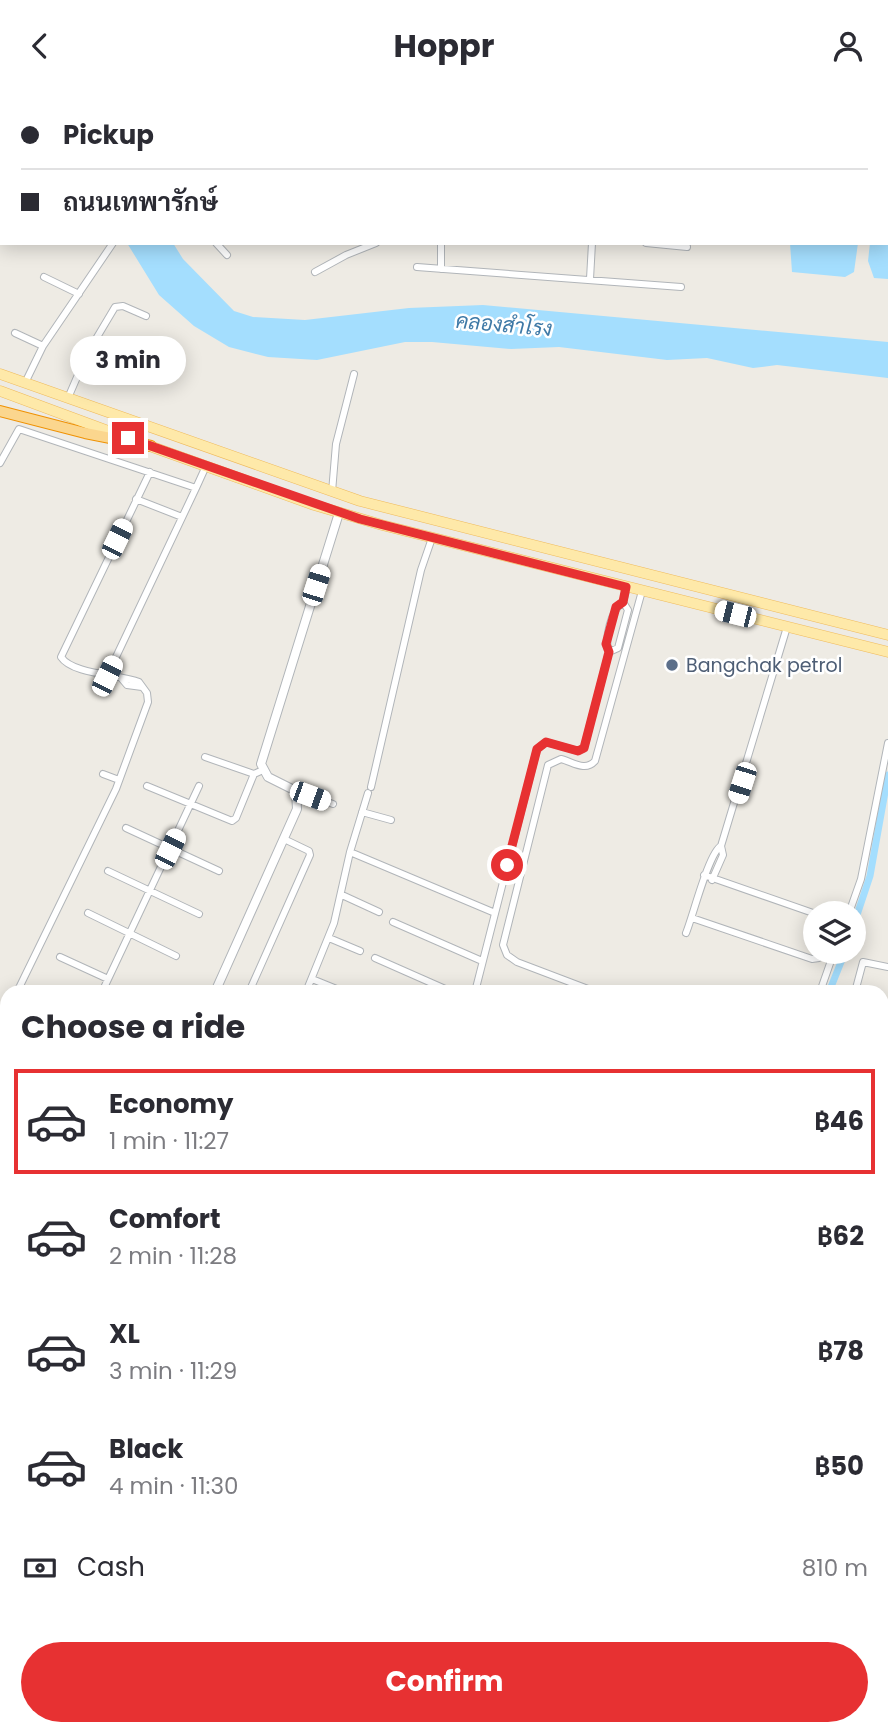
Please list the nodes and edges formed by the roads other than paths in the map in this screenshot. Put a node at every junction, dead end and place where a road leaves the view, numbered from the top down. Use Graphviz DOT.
graph roads {
  1 [pos="112,245"];
  2 [pos="218,245"];
  3 [pos="371,245"];
  4 [pos="441,245"];
  5 [pos="592,245"];
  6 [pos="666,245"];
  7 [pos="687,247"];
  8 [pos="227,255"];
  9 [pos="417,267"];
  10 [pos="441,269"];
  11 [pos="315,272"];
  12 [pos="44,277"];
  13 [pos="590,279"];
  14 [pos="681,287"];
  15 [pos="79,294"];
  16 [pos="146,316"];
  17 [pos="15,333"];
  18 [pos="43,346"];
  19 [pos="0,374"];
  20 [pos="354,374"];
  21 [pos="25,383"];
  22 [pos="0,391"];
  23 [pos="68,398"];
  24 [pos="0,411"];
  25 [pos="151,446"];
  26 [pos="0,463"];
  27 [pos="206,466"];
  28 [pos="150,472"];
  29 [pos="196,488"];
  30 [pos="332,492"];
  31 [pos="136,499"];
  32 [pos="339,513"];
  33 [pos="182,517"];
  34 [pos="432,538"];
  35 [pos="626,587"];
  36 [pos="642,591"];
  37 [pos="623,602"];
  38 [pos="787,627"];
  39 [pos="888,635"];
  40 [pos="609,652"];
  41 [pos="888,652"];
  42 [pos="107,676"];
  43 [pos="888,743"];
  44 [pos="205,757"];
  45 [pos="258,772"];
  46 [pos="103,774"];
  47 [pos="119,780"];
  48 [pos="147,786"];
  49 [pos="199,786"];
  50 [pos="296,791"];
  51 [pos="333,804"];
  52 [pos="191,806"];
  53 [pos="362,812"];
  54 [pos="391,820"];
  55 [pos="126,828"];
  56 [pos="284,839"];
  57 [pos="721,846"];
  58 [pos="170,849"];
  59 [pos="350,852"];
  60 [pos="108,871"];
  61 [pos="219,871"];
  62 [pos="704,875"];
  63 [pos="713,879"];
  64 [pos="704,884"];
  65 [pos="150,891"];
  66 [pos="342,895"];
  67 [pos="853,901"];
  68 [pos="803,909"];
  69 [pos="379,912"];
  70 [pos="88,913"];
  71 [pos="495,913"];
  72 [pos="199,914"];
  73 [pos="692,918"];
  74 [pos="393,922"];
  75 [pos="130,933"];
  76 [pos="686,933"];
  77 [pos="329,938"];
  78 [pos="360,951"];
  79 [pos="176,956"];
  80 [pos="803,956"];
  81 [pos="60,957"];
  82 [pos="375,958"];
  83 [pos="482,961"];
  84 [pos="830,964"];
  85 [pos="888,967"];
  86 [pos="108,979"];
  87 [pos="312,979"];
  88 [pos="20,985"];
  89 [pos="105,985"];
  90 [pos="218,985"];
  91 [pos="252,985"];
  92 [pos="309,985"];
  93 [pos="327,985"];
  94 [pos="436,985"];
  95 [pos="477,985"];
  96 [pos="578,985"];
  97 [pos="822,985"];
  98 [pos="857,985"];
  1 -- 15 [label="street"];
  2 -- 8 [label="street"];
  3 -- 11 [label="street"];
  4 -- 10 [label="street"];
  5 -- 13 [label="street"];
  6 -- 7 [label="street"];
  9 -- 10 [label="street"];
  10 -- 13 [label="street"];
  12 -- 15 [label="street"];
  13 -- 14 [label="street"];
  15 -- 18 [label="street"];
  16 -- 23 [label="street"];
  17 -- 18 [label="street"];
  18 -- 21 [label="street"];
  19 -- 21 [label="main road"];
  20 -- 30 [label="street"];
  21 -- 23 [label="main road"];
  22 -- 25 [label="main road"];
  23 -- 30 [label="main road"];
  24 -- 25 [label="highway"];
  25 -- 27 [label="main road"];
  26 -- 28 [label="street"];
  27 -- 29 [label="street"];
  27 -- 32 [label="main road"];
  28 -- 29 [label="street"];
  28 -- 31 [label="street"];
  29 -- 33 [label="street"];
  30 -- 39 [label="main road"];
  31 -- 33 [label="street"];
  31 -- 42 [label="street"];
  32 -- 34 [label="main road"];
  32 -- 45 [label="street"];
  33 -- 42 [label="street"];
  34 -- 35 [label="main road"];
  34 -- 53 [label="street"];
  35 -- 36 [label="main road"];
  35 -- 37 [label="street"];
  36 -- 38 [label="main road"];
  36 -- 96 [label="street"];
  37 -- 40 [label="street"];
  37 -- 40 [label="street"];
  38 -- 41 [label="main road"];
  38 -- 57 [label="street"];
  40 -- 71 [label="street"];
  42 -- 47 [label="street"];
  43 -- 67 [label="street"];
  44 -- 45 [label="street"];
  45 -- 50 [label="street"];
  45 -- 52 [label="street"];
  46 -- 47 [label="street"];
  47 -- 88 [label="street"];
  48 -- 52 [label="street"];
  49 -- 52 [label="street"];
  50 -- 51 [label="street"];
  50 -- 56 [label="street"];
  52 -- 58 [label="street"];
  53 -- 54 [label="street"];
  53 -- 59 [label="street"];
  55 -- 58 [label="street"];
  56 -- 90 [label="street"];
  56 -- 91 [label="street"];
  57 -- 62 [label="street"];
  57 -- 63 [label="street"];
  58 -- 61 [label="street"];
  58 -- 65 [label="street"];
  59 -- 66 [label="street"];
  59 -- 71 [label="street"];
  60 -- 65 [label="street"];
  62 -- 63 [label="street"];
  62 -- 64 [label="street"];
  63 -- 64 [label="street"];
  63 -- 68 [label="street"];
  64 -- 73 [label="street"];
  65 -- 72 [label="street"];
  65 -- 75 [label="street"];
  66 -- 69 [label="street"];
  66 -- 77 [label="street"];
  70 -- 75 [label="street"];
  71 -- 83 [label="street"];
  73 -- 76 [label="street"];
  73 -- 80 [label="street"];
  74 -- 83 [label="street"];
  75 -- 79 [label="street"];
  75 -- 86 [label="street"];
  77 -- 78 [label="street"];
  77 -- 87 [label="street"];
  81 -- 86 [label="street"];
  82 -- 94 [label="street"];
  83 -- 95 [label="street"];
  84 -- 97 [label="street"];
  85 -- 98 [label="street"];
  86 -- 89 [label="street"];
  87 -- 92 [label="street"];
  87 -- 93 [label="street"];
}
